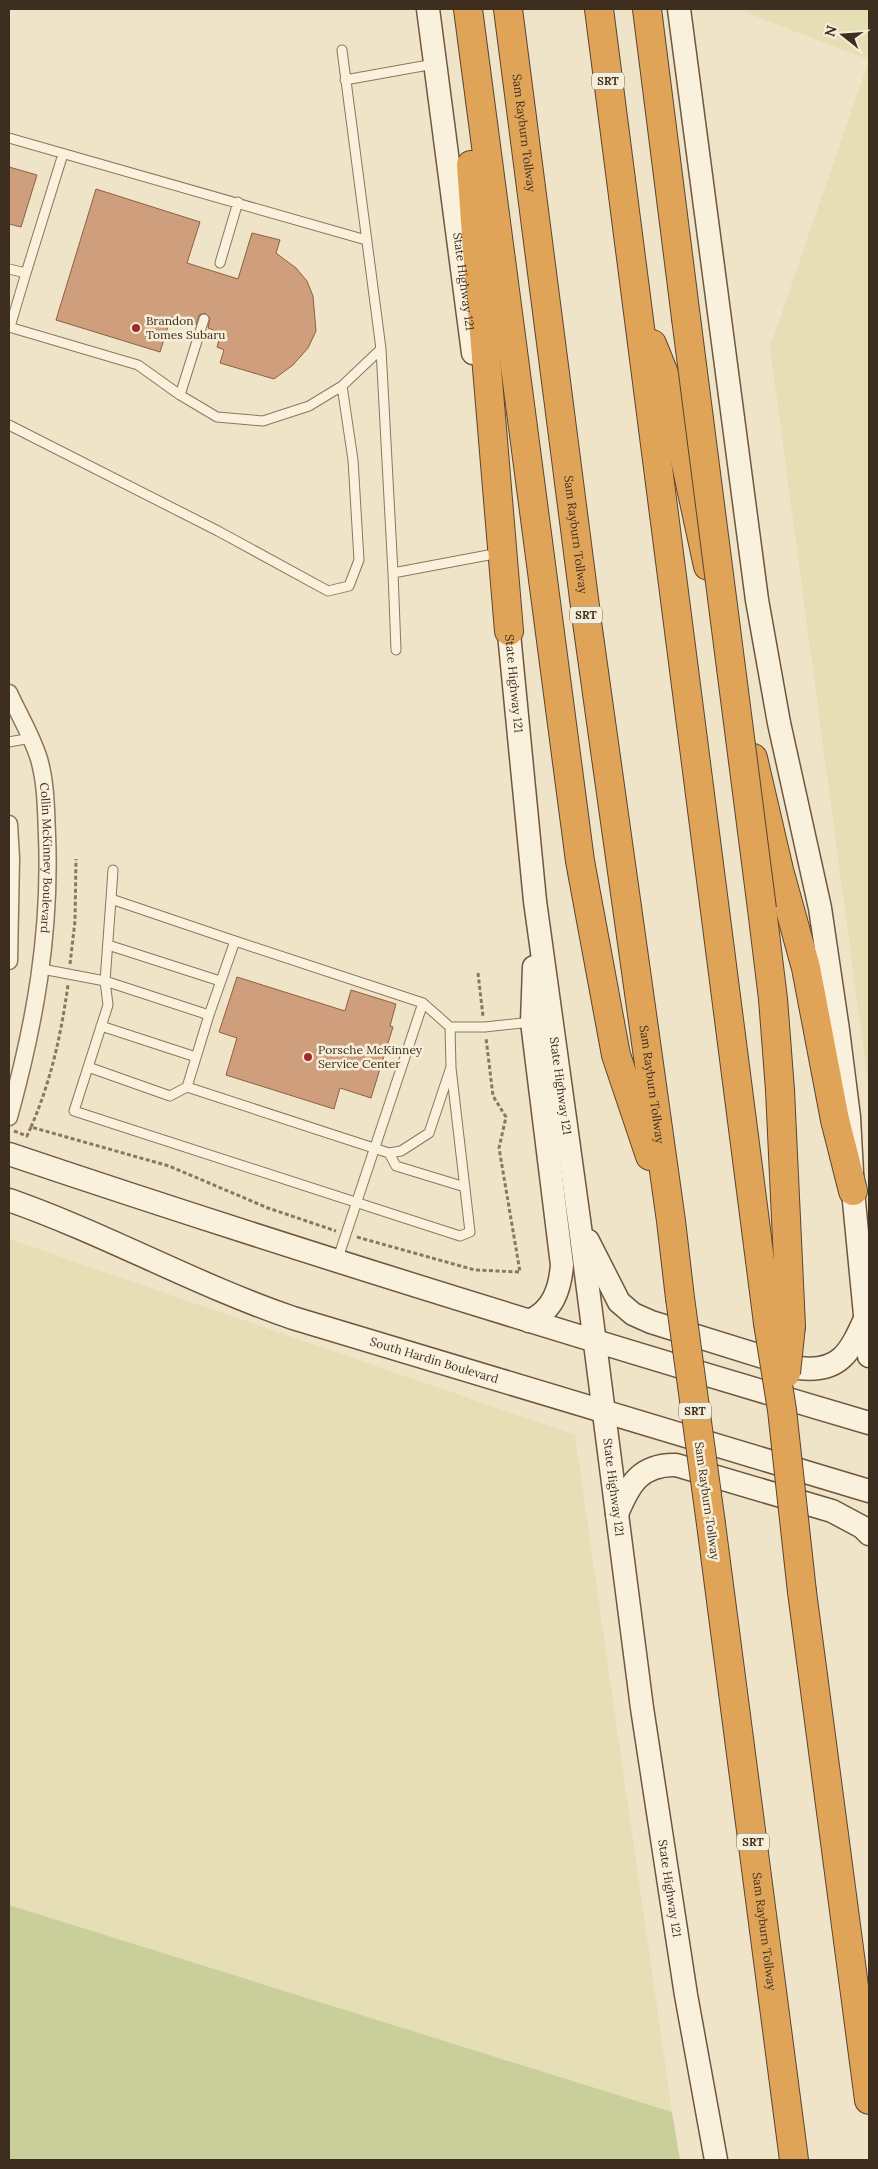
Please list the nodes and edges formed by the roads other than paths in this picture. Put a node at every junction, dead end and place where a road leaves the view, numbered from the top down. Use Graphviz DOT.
graph roads {
  1 [pos="428,9"];
  2 [pos="462,9"];
  3 [pos="468,9"];
  4 [pos="508,9"];
  5 [pos="599,9"];
  6 [pos="647,9"];
  7 [pos="679,9"];
  8 [pos="342,50"];
  9 [pos="436,64"];
  10 [pos="346,80"];
  11 [pos="9,138"];
  12 [pos="63,154"];
  13 [pos="238,202"];
  14 [pos="366,240"];
  15 [pos="220,263"];
  16 [pos="9,268"];
  17 [pos="26,273"];
  18 [pos="638,310"];
  19 [pos="204,319"];
  20 [pos="9,327"];
  21 [pos="381,349"];
  22 [pos="342,386"];
  23 [pos="180,395"];
  24 [pos="9,425"];
  25 [pos="500,553"];
  26 [pos="393,573"];
  27 [pos="510,631"];
  28 [pos="396,650"];
  29 [pos="9,693"];
  30 [pos="31,738"];
  31 [pos="9,742"];
  32 [pos="9,824"];
  33 [pos="113,870"];
  34 [pos="111,899"];
  35 [pos="535,902"];
  36 [pos="235,941"];
  37 [pos="108,945"];
  38 [pos="9,961"];
  39 [pos="42,970"];
  40 [pos="105,981"];
  41 [pos="220,981"];
  42 [pos="423,1003"];
  43 [pos="209,1015"];
  44 [pos="532,1022"];
  45 [pos="101,1026"];
  46 [pos="450,1026"];
  47 [pos="196,1057"];
  48 [pos="88,1067"];
  49 [pos="451,1068"];
  50 [pos="186,1087"];
  51 [pos="9,1117"];
  52 [pos="375,1148"];
  53 [pos="389,1153"];
  54 [pos="9,1154"];
  55 [pos="465,1187"];
  56 [pos="853,1191"];
  57 [pos="9,1200"];
  58 [pos="356,1203"];
  59 [pos="671,1221"];
  60 [pos="580,1227"];
  61 [pos="337,1262"];
  62 [pos="864,1319"];
  63 [pos="529,1321"];
  64 [pos="780,1324"];
  65 [pos="595,1342"];
  66 [pos="869,1356"];
  67 [pos="603,1412"];
  68 [pos="869,1423"];
  69 [pos="869,1491"];
  70 [pos="617,1514"];
  71 [pos="869,1534"];
  72 [pos="869,2100"];
  73 [pos="716,2160"];
  74 [pos="794,2160"];
  1 -- 9 [label="main road, State Highway 121"];
  2 -- 27 [label="highway"];
  3 -- 59 [label="highway"];
  4 -- 59 [label="highway, Sam Rayburn Tollway / SRT"];
  5 -- 18 [label="highway, SRT"];
  6 -- 64 [label="highway, bridge"];
  7 -- 56 [label="main road"];
  8 -- 10 [label="lane"];
  9 -- 10 [label="lane"];
  9 -- 25 [label="main road, State Highway 121"];
  10 -- 14 [label="lane"];
  11 -- 12 [label="lane"];
  12 -- 13 [label="lane"];
  12 -- 17 [label="lane"];
  13 -- 14 [label="lane"];
  13 -- 15 [label="lane"];
  14 -- 21 [label="lane"];
  16 -- 17 [label="lane"];
  17 -- 20 [label="lane"];
  18 -- 56 [label="highway"];
  18 -- 64 [label="highway, SRT"];
  19 -- 23 [label="lane"];
  20 -- 23 [label="lane"];
  21 -- 22 [label="lane"];
  21 -- 26 [label="lane"];
  22 -- 23 [label="lane"];
  22 -- 24 [label="lane"];
  25 -- 26 [label="lane"];
  25 -- 27 [label="main road, State Highway 121"];
  26 -- 28 [label="lane"];
  27 -- 35 [label="main road, State Highway 121"];
  29 -- 30 [label="street, Collin McKinney Boulevard"];
  30 -- 31 [label="lane"];
  30 -- 39 [label="street, Collin McKinney Boulevard"];
  32 -- 38 [label="street"];
  33 -- 34 [label="lane"];
  34 -- 36 [label="lane"];
  34 -- 37 [label="lane"];
  35 -- 44 [label="main road"];
  35 -- 60 [label="main road, State Highway 121"];
  36 -- 41 [label="lane"];
  36 -- 42 [label="lane"];
  37 -- 40 [label="lane"];
  37 -- 41 [label="lane"];
  39 -- 40 [label="lane"];
  39 -- 51 [label="street, Collin McKinney Boulevard"];
  40 -- 43 [label="lane"];
  40 -- 45 [label="lane"];
  41 -- 43 [label="lane"];
  42 -- 46 [label="lane"];
  42 -- 52 [label="lane"];
  43 -- 47 [label="lane"];
  44 -- 46 [label="lane"];
  44 -- 63 [label="main road"];
  45 -- 47 [label="lane"];
  45 -- 48 [label="lane"];
  46 -- 49 [label="lane"];
  47 -- 50 [label="lane"];
  48 -- 50 [label="lane"];
  48 -- 58 [label="lane"];
  49 -- 53 [label="lane"];
  49 -- 55 [label="lane"];
  50 -- 52 [label="lane"];
  52 -- 53 [label="lane"];
  52 -- 58 [label="lane"];
  53 -- 55 [label="lane"];
  54 -- 61 [label="main road"];
  55 -- 58 [label="lane"];
  56 -- 62 [label="main road"];
  57 -- 67 [label="main road, South Hardin Boulevard"];
  58 -- 61 [label="lane"];
  59 -- 74 [label="highway, Sam Rayburn Tollway / SRT, bridge"];
  60 -- 62 [label="main road"];
  60 -- 65 [label="main road, State Highway 121"];
  61 -- 63 [label="main road"];
  62 -- 66 [label="main road"];
  63 -- 65 [label="main road"];
  64 -- 72 [label="highway, bridge"];
  65 -- 67 [label="main road, State Highway 121"];
  65 -- 68 [label="main road"];
  67 -- 69 [label="main road, South Hardin Boulevard"];
  67 -- 70 [label="main road, State Highway 121"];
  70 -- 71 [label="main road"];
  70 -- 73 [label="main road, State Highway 121"];
}
